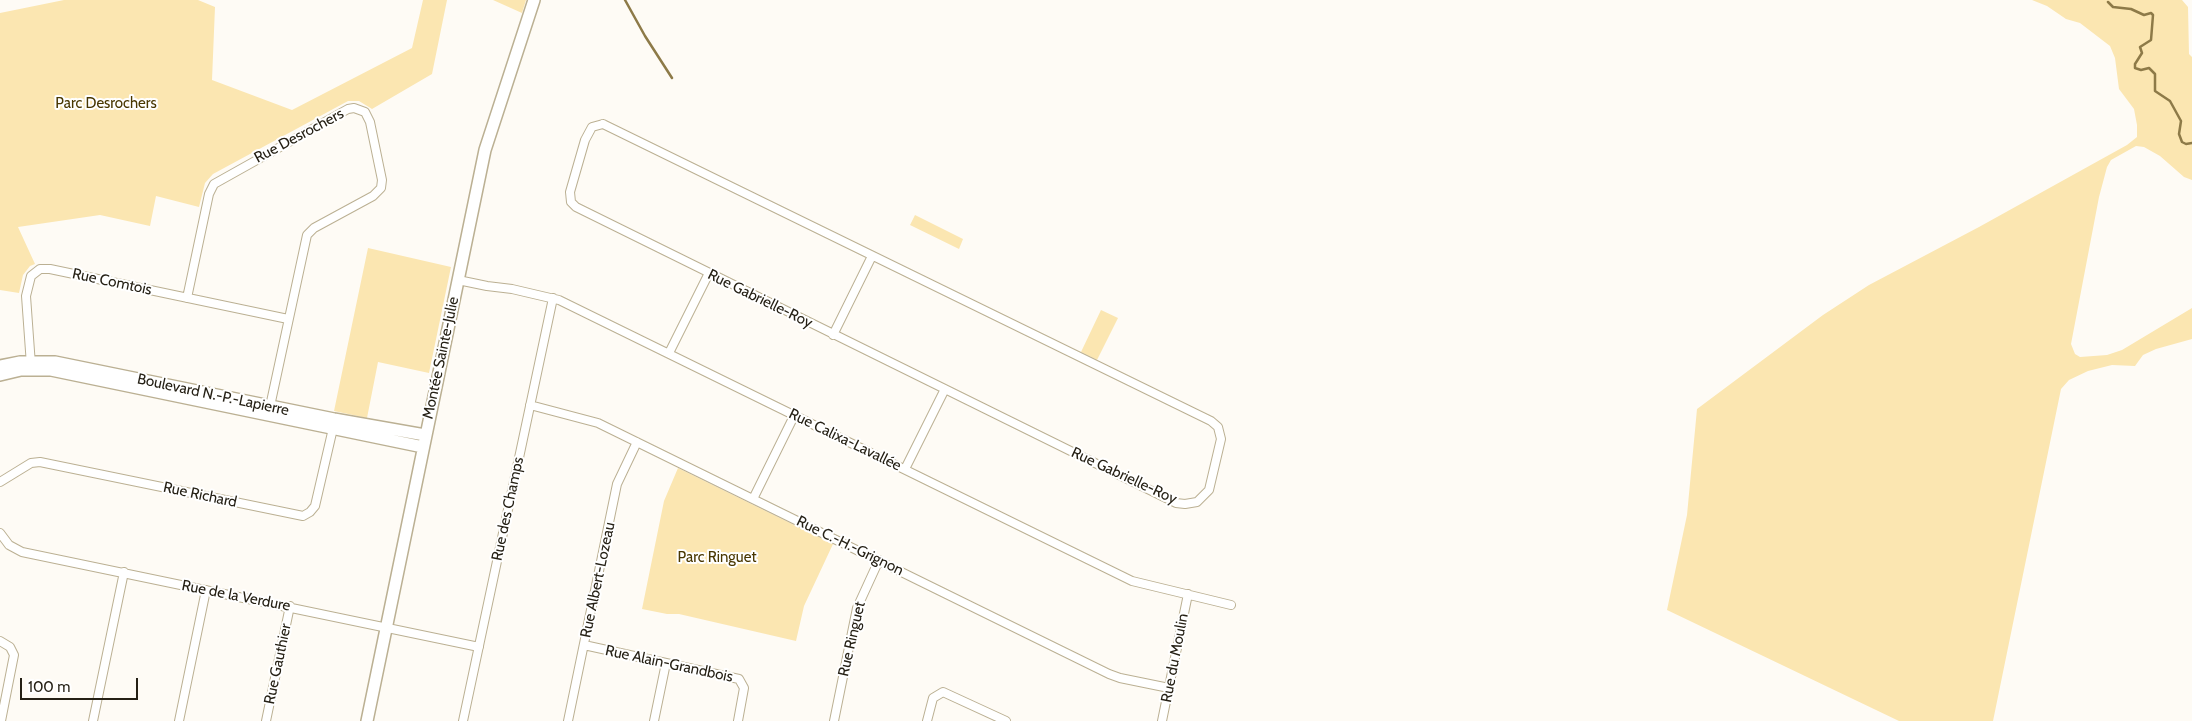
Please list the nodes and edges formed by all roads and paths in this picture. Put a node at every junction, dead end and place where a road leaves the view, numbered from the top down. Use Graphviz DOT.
graph roads {
  1 [pos="534,0"];
  2 [pos="872,256"];
  3 [pos="709,273"];
  4 [pos="458,280"];
  5 [pos="187,298"];
  6 [pos="553,298"];
  7 [pos="288,319"];
  8 [pos="833,335"];
  9 [pos="669,353"];
  10 [pos="31,365"];
  11 [pos="0,366"];
  12 [pos="0,376"];
  13 [pos="945,390"];
  14 [pos="530,405"];
  15 [pos="269,411"];
  16 [pos="794,416"];
  17 [pos="334,424"];
  18 [pos="424,441"];
  19 [pos="637,442"];
  20 [pos="905,470"];
  21 [pos="0,482"];
  22 [pos="753,499"];
  23 [pos="0,533"];
  24 [pos="879,560"];
  25 [pos="124,572"];
  26 [pos="206,590"];
  27 [pos="1188,594"];
  28 [pos="1231,605"];
  29 [pos="290,606"];
  30 [pos="386,628"];
  31 [pos="0,640"];
  32 [pos="584,645"];
  33 [pos="479,647"];
  34 [pos="666,663"];
  35 [pos="1169,688"];
  36 [pos="1,721"];
  37 [pos="92,721"];
  38 [pos="179,721"];
  39 [pos="266,721"];
  40 [pos="367,721"];
  41 [pos="463,721"];
  42 [pos="568,721"];
  43 [pos="654,721"];
  44 [pos="738,721"];
  45 [pos="834,721"];
  46 [pos="927,721"];
  47 [pos="1006,721"];
  48 [pos="1162,721"];
  1 -- 4 [label="main road, Montée Sainte-Julie"];
  2 -- 3 [label="street, Rue Gabrielle-Roy"];
  2 -- 8 [label="street"];
  2 -- 13 [label="street, Rue Gabrielle-Roy"];
  3 -- 8 [label="street, Rue Gabrielle-Roy"];
  3 -- 9 [label="street"];
  4 -- 6 [label="street, Rue Calixa-Lavallée"];
  4 -- 18 [label="main road, Montée Sainte-Julie"];
  5 -- 7 [label="street, Rue Comtois"];
  5 -- 7 [label="street, Rue Desrochers"];
  5 -- 10 [label="street, Rue Comtois"];
  6 -- 9 [label="street, Rue Calixa-Lavallée"];
  6 -- 14 [label="street, Rue des Champs"];
  7 -- 15 [label="street, Rue Desrochers"];
  8 -- 13 [label="street, Rue Gabrielle-Roy"];
  9 -- 16 [label="street, Rue Calixa-Lavallée"];
  10 -- 11 [label="main road, Boulevard N.-P.-Lapierre"];
  10 -- 12 [label="main road, Boulevard N.-P.-Lapierre"];
  10 -- 15 [label="main road, Boulevard N.-P.-Lapierre"];
  13 -- 20 [label="street"];
  14 -- 19 [label="street, Rue C.-H.-Grignon"];
  14 -- 33 [label="street, Rue des Champs"];
  15 -- 17 [label="main road, Boulevard N.-P.-Lapierre"];
  16 -- 20 [label="street, Rue Calixa-Lavallée"];
  16 -- 22 [label="street"];
  17 -- 18 [label="main road, Boulevard N.-P.-Lapierre"];
  17 -- 21 [label="street, Rue Richard"];
  18 -- 30 [label="main road, Montée Sainte-Julie"];
  19 -- 22 [label="street, Rue C.-H.-Grignon"];
  19 -- 32 [label="street, Rue Albert-Lozeau"];
  20 -- 27 [label="street, Rue Calixa-Lavallée"];
  22 -- 24 [label="street, Rue C.-H.-Grignon"];
  23 -- 25 [label="street, Rue de la Verdure"];
  24 -- 35 [label="street, Rue C.-H.-Grignon"];
  24 -- 45 [label="street, Rue Ringuet"];
  25 -- 26 [label="street, Rue de la Verdure"];
  25 -- 37 [label="street"];
  26 -- 29 [label="street, Rue de la Verdure"];
  26 -- 38 [label="street"];
  27 -- 28 [label="street, Rue Calixa-Lavallée"];
  27 -- 35 [label="street, Rue du Moulin"];
  29 -- 30 [label="street, Rue de la Verdure"];
  29 -- 39 [label="street, Rue Gauthier"];
  30 -- 33 [label="street, Rue de la Verdure"];
  30 -- 40 [label="main road, Montée Sainte-Julie"];
  31 -- 36 [label="street"];
  32 -- 34 [label="street, Rue Alain-Grandbois"];
  32 -- 42 [label="street, Rue Albert-Lozeau"];
  33 -- 41 [label="street, Rue des Champs"];
  34 -- 43 [label="street"];
  34 -- 44 [label="street, Rue Alain-Grandbois"];
  35 -- 48 [label="street, Rue du Moulin"];
  46 -- 47 [label="street"];
}
